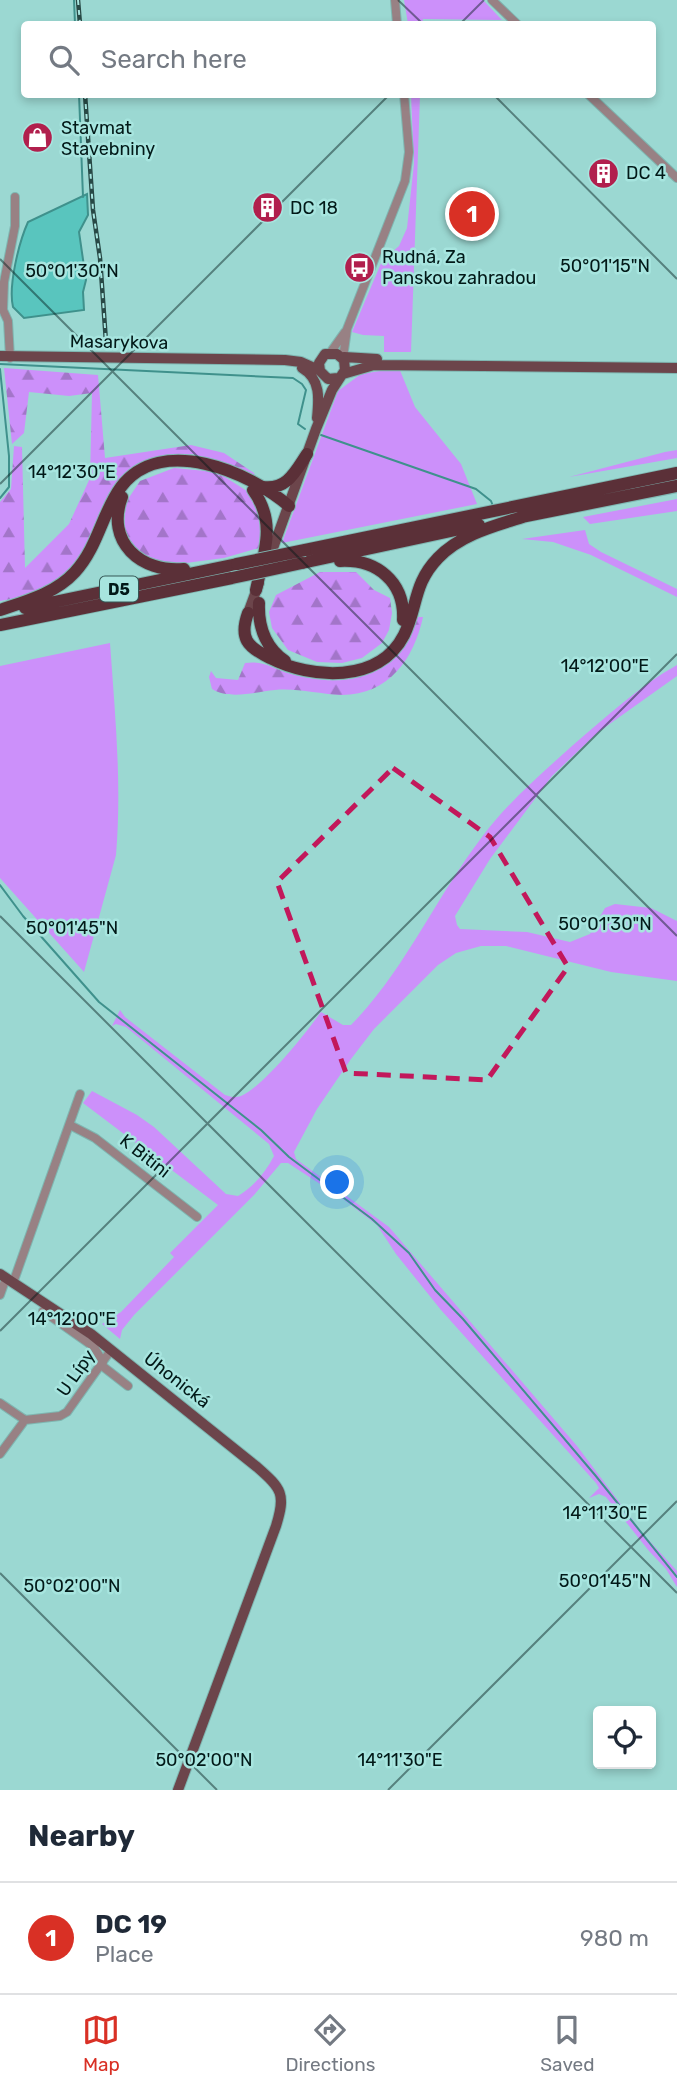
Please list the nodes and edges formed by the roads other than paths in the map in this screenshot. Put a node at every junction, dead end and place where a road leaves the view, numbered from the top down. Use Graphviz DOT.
graph roads {
  1 [pos="395,0"];
  2 [pos="492,0"];
  3 [pos="397,21"];
  4 [pos="514,21"];
  5 [pos="404,98"];
  6 [pos="592,98"];
  7 [pos="677,178"];
  8 [pos="15,197"];
  9 [pos="347,329"];
  10 [pos="326,355"];
  11 [pos="344,355"];
  12 [pos="5,357"];
  13 [pos="237,360"];
  14 [pos="446,364"];
  15 [pos="677,368"];
  16 [pos="322,374"];
  17 [pos="340,376"];
  18 [pos="318,410"];
  19 [pos="316,429"];
  20 [pos="307,454"];
  21 [pos="677,473"];
  22 [pos="135,476"];
  23 [pos="677,486"];
  24 [pos="258,488"];
  25 [pos="289,506"];
  26 [pos="529,515"];
  27 [pos="272,554"];
  28 [pos="302,563"];
  29 [pos="237,564"];
  30 [pos="256,590"];
  31 [pos="259,603"];
  32 [pos="0,611"];
  33 [pos="248,613"];
  34 [pos="0,625"];
  35 [pos="392,650"];
  36 [pos="311,672"];
  37 [pos="80,1094"];
  38 [pos="70,1125"];
  39 [pos="197,1217"];
  40 [pos="7,1278"];
  41 [pos="0,1295"];
  42 [pos="43,1311"];
  43 [pos="111,1350"];
  44 [pos="102,1363"];
  45 [pos="128,1386"];
  46 [pos="0,1403"];
  47 [pos="24,1420"];
  48 [pos="0,1454"];
  49 [pos="178,1790"];
  1 -- 3 [label="street"];
  2 -- 4 [label="street"];
  5 -- 9 [label="street"];
  6 -- 7 [label="street"];
  8 -- 12 [label="street"];
  9 -- 10 [label="street"];
  9 -- 11 [label="street"];
  10 -- 11 [label="main road"];
  10 -- 13 [label="main road, Masarykova"];
  10 -- 16 [label="main road"];
  11 -- 14 [label="main road"];
  11 -- 17 [label="main road"];
  12 -- 13 [label="main road, Masarykova"];
  13 -- 16 [label="main road, Masarykova"];
  13 -- 18 [label="main road"];
  14 -- 15 [label="main road"];
  14 -- 17 [label="main road"];
  16 -- 17 [label="main road"];
  16 -- 18 [label="main road"];
  17 -- 19 [label="main road"];
  18 -- 19 [label="main road"];
  19 -- 20 [label="main road"];
  20 -- 24 [label="highway"];
  20 -- 25 [label="main road"];
  21 -- 29 [label="highway, D5, bridge"];
  22 -- 24 [label="highway"];
  22 -- 29 [label="highway"];
  22 -- 32 [label="highway"];
  23 -- 26 [label="highway, D5"];
  24 -- 25 [label="highway"];
  24 -- 30 [label="highway"];
  25 -- 27 [label="main road"];
  26 -- 28 [label="highway, D5"];
  26 -- 35 [label="highway"];
  27 -- 30 [label="main road"];
  27 -- 31 [label="main road"];
  28 -- 34 [label="highway, D5, bridge"];
  28 -- 35 [label="highway"];
  29 -- 32 [label="highway, D5"];
  30 -- 33 [label="main road"];
  31 -- 36 [label="highway"];
  33 -- 36 [label="highway"];
  35 -- 36 [label="highway"];
  37 -- 38 [label="street"];
  38 -- 39 [label="street, K Bitíni"];
  38 -- 40 [label="street"];
  40 -- 41 [label="street"];
  40 -- 43 [label="main road, Úhonická"];
  42 -- 44 [label="street"];
  43 -- 44 [label="street, U Lípy"];
  43 -- 49 [label="main road, Úhonická"];
  44 -- 45 [label="street"];
  44 -- 47 [label="street, U Lípy"];
  46 -- 47 [label="street"];
  47 -- 48 [label="street"];
}
